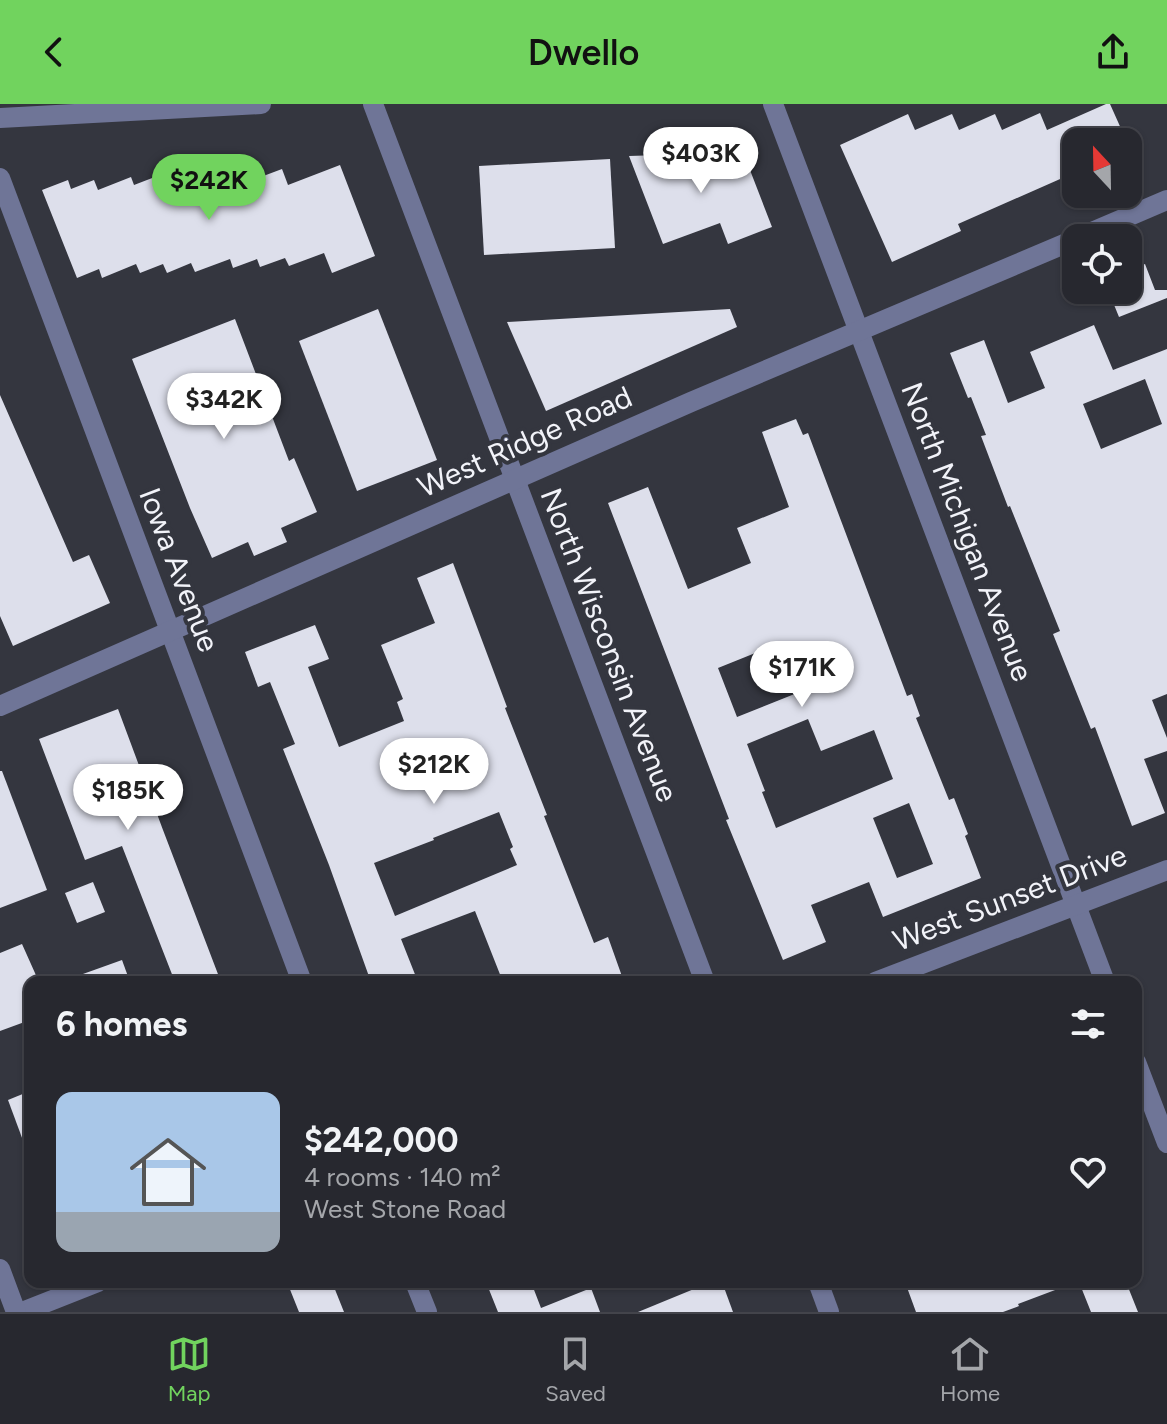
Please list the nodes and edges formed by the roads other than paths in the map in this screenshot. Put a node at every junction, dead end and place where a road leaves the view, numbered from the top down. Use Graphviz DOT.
graph roads {
  1 [pos="261,104"];
  2 [pos="373,104"];
  3 [pos="773,104"];
  4 [pos="0,118"];
  5 [pos="0,178"];
  6 [pos="1167,200"];
  7 [pos="1110,224"];
  8 [pos="1062,244"];
  9 [pos="859,331"];
  10 [pos="515,479"];
  11 [pos="170,630"];
  12 [pos="0,706"];
  13 [pos="1167,870"];
  14 [pos="1075,905"];
  15 [pos="300,976"];
  16 [pos="703,976"];
  17 [pos="891,976"];
  18 [pos="1103,976"];
  19 [pos="1142,1078"];
  20 [pos="1167,1143"];
  21 [pos="0,1269"];
  22 [pos="82,1288"];
  23 [pos="417,1288"];
  24 [pos="820,1288"];
  25 [pos="19,1312"];
  26 [pos="427,1312"];
  27 [pos="829,1312"];
  1 -- 4 [label="street"];
  2 -- 10 [label="street, North Wisconsin Avenue"];
  3 -- 9 [label="street, North Michigan Avenue"];
  5 -- 11 [label="street, Iowa Avenue"];
  6 -- 7 [label="street, West Ridge Road"];
  8 -- 9 [label="street, West Ridge Road"];
  9 -- 10 [label="street, West Ridge Road"];
  9 -- 14 [label="street, North Michigan Avenue"];
  10 -- 11 [label="street, West Ridge Road"];
  10 -- 16 [label="street, North Wisconsin Avenue"];
  11 -- 12 [label="street, West Ridge Road"];
  11 -- 15 [label="street, Iowa Avenue"];
  13 -- 14 [label="street, West Sunset Drive"];
  14 -- 17 [label="street, West Sunset Drive"];
  14 -- 18 [label="street, North Michigan Avenue"];
  19 -- 20 [label="street"];
  21 -- 25 [label="street"];
  22 -- 25 [label="street"];
  23 -- 26 [label="street"];
  24 -- 27 [label="street"];
}
